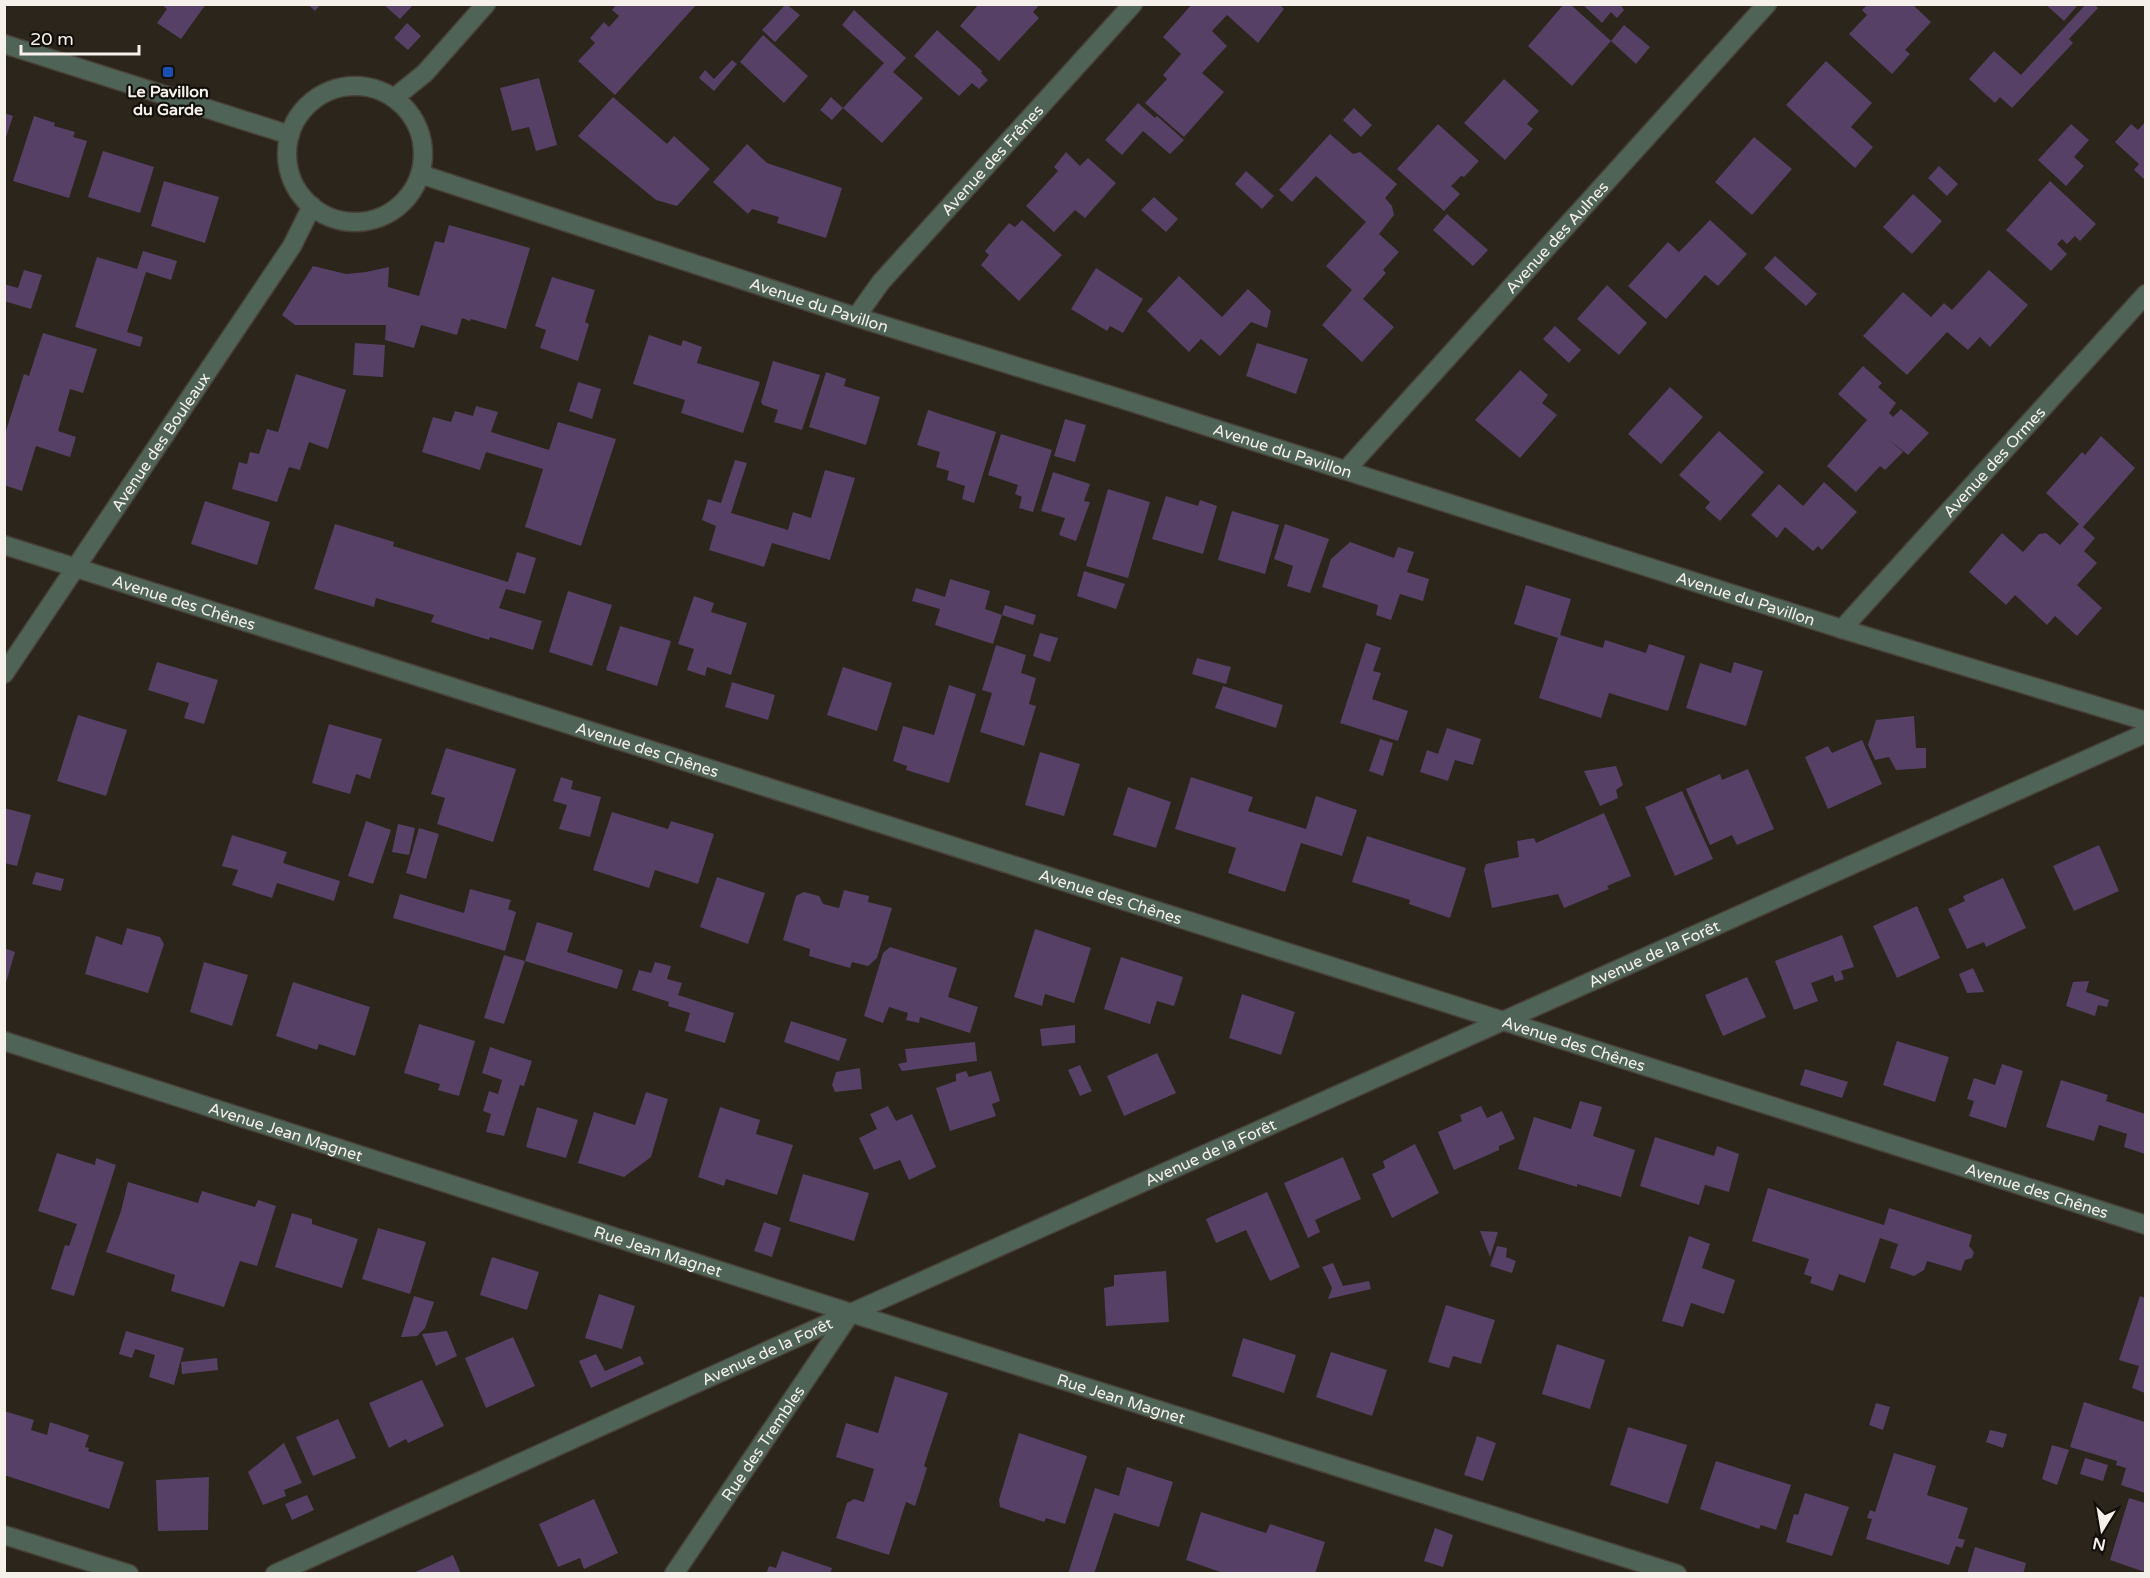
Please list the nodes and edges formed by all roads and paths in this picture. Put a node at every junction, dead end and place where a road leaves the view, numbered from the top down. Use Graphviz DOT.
graph roads {
  1 [pos="486,4"];
  2 [pos="1133,4"];
  3 [pos="1767,4"];
  4 [pos="4,44"];
  5 [pos="394,98"];
  6 [pos="290,135"];
  7 [pos="420,174"];
  8 [pos="312,206"];
  9 [pos="2145,294"];
  10 [pos="856,317"];
  11 [pos="1346,470"];
  12 [pos="4,545"];
  13 [pos="76,567"];
  14 [pos="1842,629"];
  15 [pos="4,674"];
  16 [pos="2145,721"];
  17 [pos="2145,732"];
  18 [pos="1503,1022"];
  19 [pos="4,1041"];
  20 [pos="565,1221"];
  21 [pos="2145,1225"];
  22 [pos="851,1313"];
  23 [pos="4,1535"];
  24 [pos="129,1574"];
  25 [pos="275,1574"];
  26 [pos="674,1574"];
  27 [pos="1677,1574"];
  1 -- 5 [label="street"];
  2 -- 10 [label="street, Avenue des Frênes"];
  3 -- 11 [label="street, Avenue des Aulnes"];
  4 -- 6 [label="street"];
  5 -- 6 [label="street"];
  5 -- 7 [label="street"];
  6 -- 8 [label="street"];
  7 -- 8 [label="street"];
  7 -- 10 [label="street, Avenue du Pavillon"];
  8 -- 13 [label="street, Avenue des Bouleaux"];
  9 -- 14 [label="street, Avenue des Ormes"];
  10 -- 11 [label="street, Avenue du Pavillon"];
  11 -- 14 [label="street, Avenue du Pavillon"];
  12 -- 13 [label="street, Avenue des Chênes"];
  13 -- 15 [label="street, Avenue des Bouleaux"];
  13 -- 18 [label="street, Avenue des Chênes"];
  14 -- 16 [label="street, Avenue du Pavillon"];
  17 -- 18 [label="street, Avenue de la Forêt"];
  18 -- 21 [label="street, Avenue des Chênes"];
  18 -- 22 [label="street, Avenue de la Forêt"];
  19 -- 20 [label="street, Avenue Jean Magnet"];
  20 -- 22 [label="street, Rue Jean Magnet"];
  22 -- 25 [label="street, Avenue de la Forêt"];
  22 -- 26 [label="street, Rue des Trembles"];
  22 -- 27 [label="street, Rue Jean Magnet"];
  23 -- 24 [label="street"];
}
